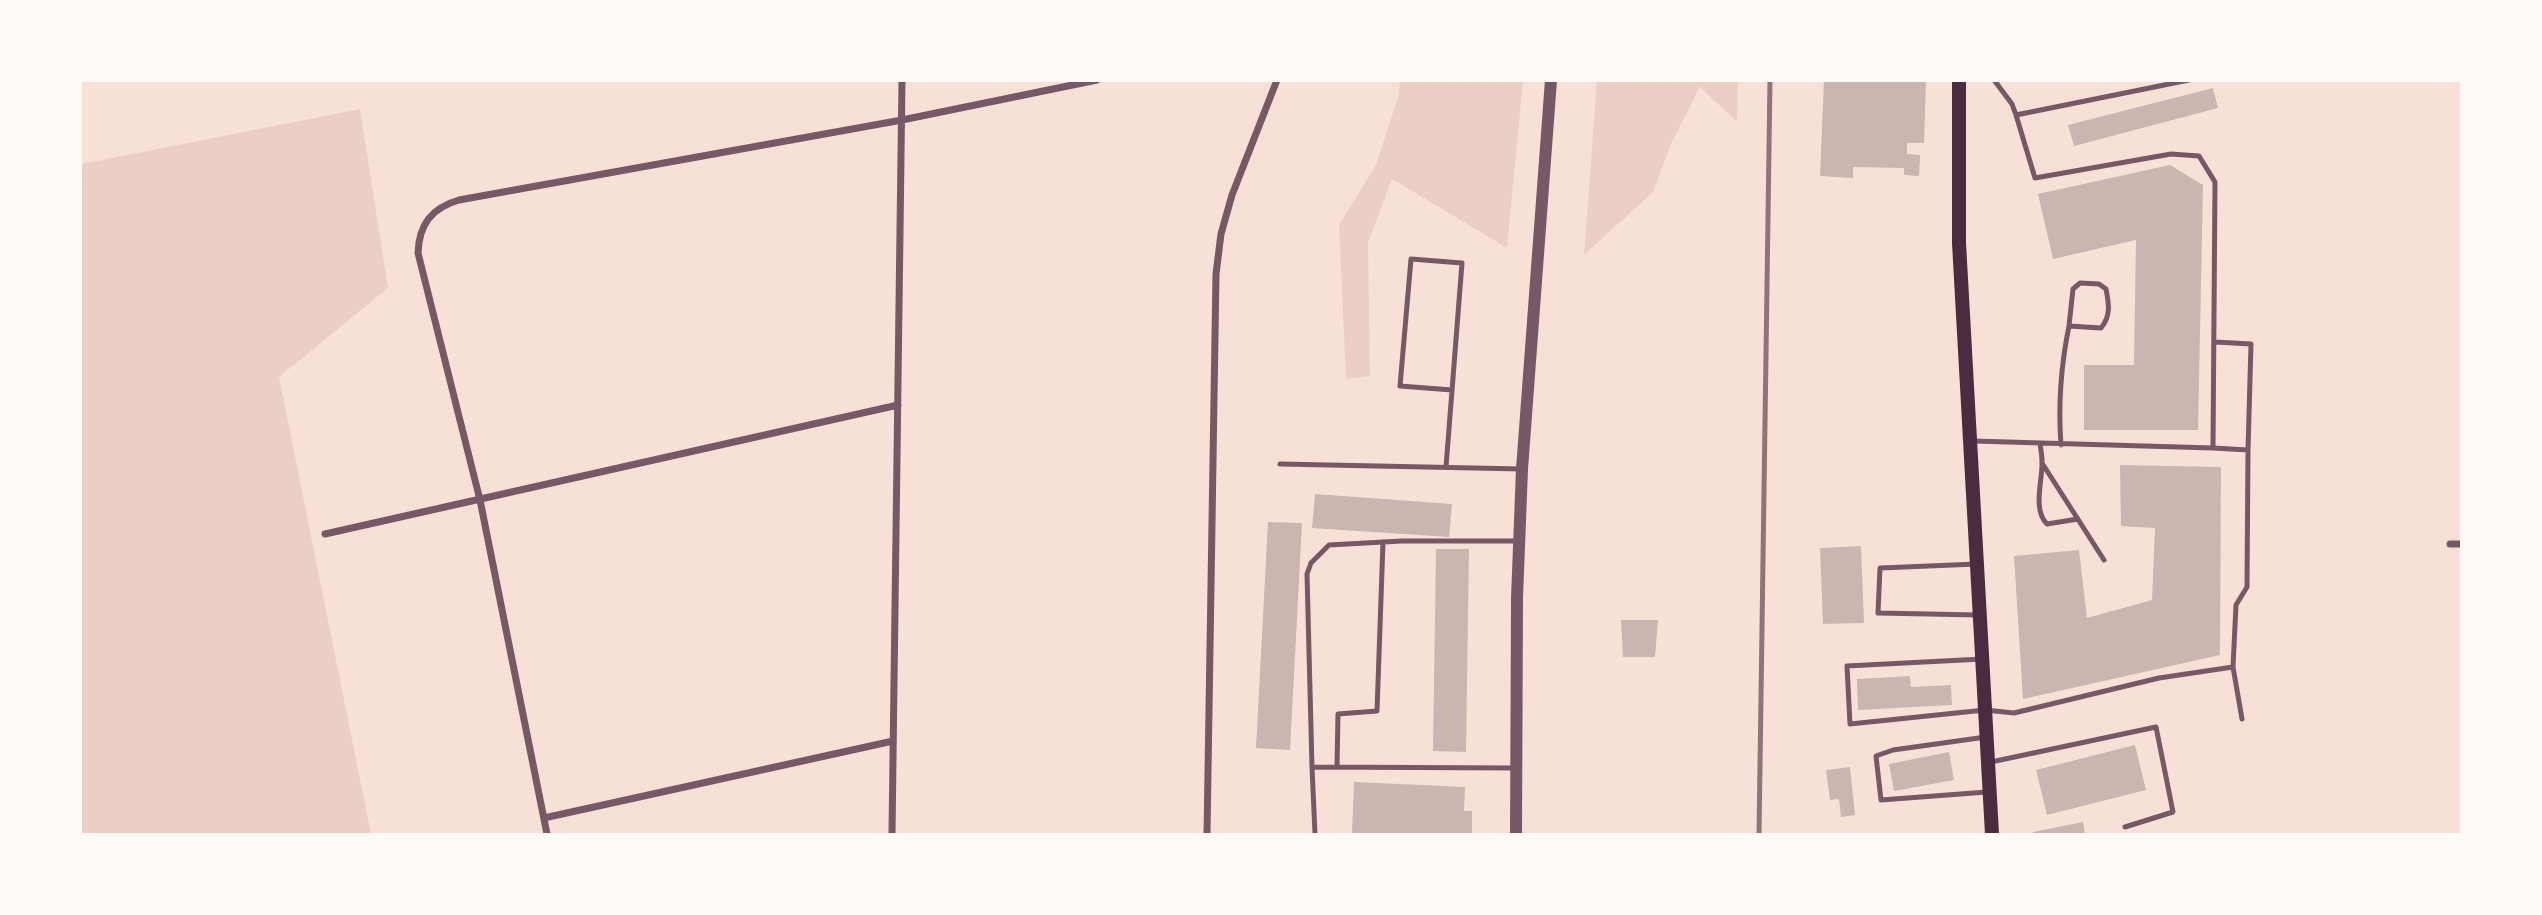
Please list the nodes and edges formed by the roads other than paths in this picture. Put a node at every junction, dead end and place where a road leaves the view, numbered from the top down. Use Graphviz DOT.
graph roads {
  1 [pos="902,80"];
  2 [pos="1097,80"];
  3 [pos="1277,80"];
  4 [pos="1551,80"];
  5 [pos="1959,80"];
  6 [pos="1994,80"];
  7 [pos="2189,80"];
  8 [pos="2016,115"];
  9 [pos="902,120"];
  10 [pos="2069,326"];
  11 [pos="2215,342"];
  12 [pos="1452,390"];
  13 [pos="898,405"];
  14 [pos="1970,441"];
  15 [pos="2040,444"];
  16 [pos="2061,445"];
  17 [pos="2213,448"];
  18 [pos="2248,450"];
  19 [pos="2042,463"];
  20 [pos="1280,464"];
  21 [pos="1446,467"];
  22 [pos="1522,469"];
  23 [pos="480,500"];
  24 [pos="2078,519"];
  25 [pos="325,534"];
  26 [pos="1519,541"];
  27 [pos="1383,542"];
  28 [pos="2450,544"];
  29 [pos="2462,544"];
  30 [pos="2104,561"];
  31 [pos="1977,564"];
  32 [pos="1979,615"];
  33 [pos="1982,659"];
  34 [pos="2233,667"];
  35 [pos="1985,710"];
  36 [pos="2242,719"];
  37 [pos="1986,737"];
  38 [pos="893,741"];
  39 [pos="1988,762"];
  40 [pos="1312,767"];
  41 [pos="1337,767"];
  42 [pos="1516,768"];
  43 [pos="1989,792"];
  44 [pos="544,818"];
  45 [pos="2125,827"];
  46 [pos="547,835"];
  47 [pos="892,835"];
  48 [pos="1208,835"];
  49 [pos="1315,835"];
  50 [pos="1516,835"];
  51 [pos="1992,835"];
  1 -- 9 [label="street"];
  2 -- 9 [label="street"];
  3 -- 48 [label="street"];
  4 -- 22 [label="street"];
  5 -- 14 [label="main road"];
  6 -- 8 [label="lane"];
  7 -- 8 [label="lane"];
  8 -- 11 [label="lane"];
  9 -- 13 [label="street"];
  9 -- 23 [label="street"];
  10 -- 10 [label="lane"];
  10 -- 16 [label="lane"];
  11 -- 17 [label="lane"];
  11 -- 18 [label="lane"];
  12 -- 12 [label="lane"];
  12 -- 21 [label="lane"];
  13 -- 23 [label="street"];
  13 -- 38 [label="street"];
  14 -- 15 [label="lane"];
  14 -- 31 [label="main road"];
  15 -- 16 [label="lane"];
  15 -- 19 [label="lane"];
  16 -- 17 [label="lane"];
  17 -- 18 [label="lane"];
  18 -- 34 [label="lane"];
  19 -- 24 [label="lane"];
  19 -- 24 [label="lane"];
  20 -- 21 [label="lane"];
  21 -- 22 [label="lane"];
  22 -- 26 [label="street"];
  23 -- 25 [label="street"];
  23 -- 44 [label="street"];
  24 -- 30 [label="lane"];
  26 -- 27 [label="lane"];
  26 -- 42 [label="street"];
  27 -- 40 [label="lane"];
  27 -- 41 [label="lane"];
  28 -- 29 [label="street"];
  31 -- 32 [label="main road"];
  31 -- 32 [label="lane"];
  32 -- 33 [label="main road"];
  33 -- 35 [label="main road"];
  33 -- 35 [label="lane"];
  34 -- 35 [label="lane"];
  34 -- 36 [label="lane"];
  35 -- 37 [label="main road"];
  37 -- 39 [label="main road"];
  37 -- 43 [label="lane"];
  38 -- 44 [label="street"];
  38 -- 47 [label="street"];
  39 -- 43 [label="main road"];
  39 -- 45 [label="lane"];
  40 -- 41 [label="lane"];
  40 -- 49 [label="lane"];
  41 -- 42 [label="lane"];
  42 -- 50 [label="street"];
  43 -- 51 [label="main road"];
  44 -- 46 [label="street"];
}
